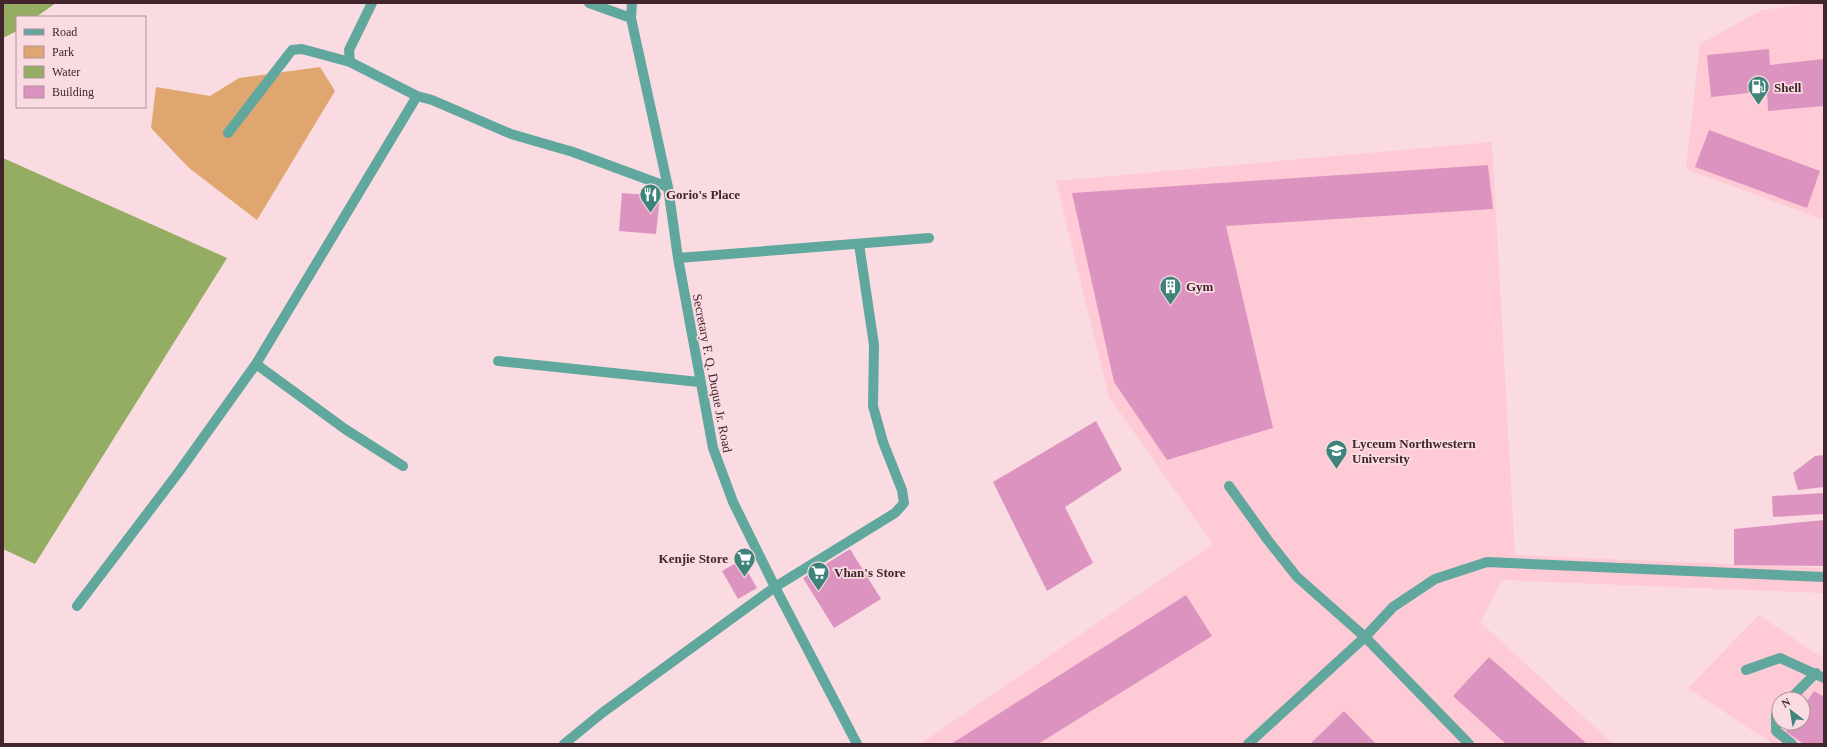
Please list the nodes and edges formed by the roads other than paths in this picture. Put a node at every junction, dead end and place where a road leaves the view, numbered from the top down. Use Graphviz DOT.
graph roads {
  1 [pos="372,3"];
  2 [pos="589,3"];
  3 [pos="632,3"];
  4 [pos="632,18"];
  5 [pos="350,62"];
  6 [pos="417,96"];
  7 [pos="228,133"];
  8 [pos="668,187"];
  9 [pos="929,238"];
  10 [pos="859,244"];
  11 [pos="678,258"];
  12 [pos="498,361"];
  13 [pos="256,364"];
  14 [pos="699,382"];
  15 [pos="403,466"];
  16 [pos="1229,486"];
  17 [pos="1824,577"];
  18 [pos="775,587"];
  19 [pos="77,606"];
  20 [pos="1365,637"];
  21 [pos="1746,670"];
  22 [pos="1820,676"];
  23 [pos="1800,691"];
  24 [pos="1776,731"];
  25 [pos="564,744"];
  26 [pos="857,744"];
  27 [pos="1248,744"];
  28 [pos="1469,744"];
  29 [pos="1792,744"];
  1 -- 5 [label="street"];
  2 -- 4 [label="street"];
  3 -- 4 [label="street, Secretary F. Q. Duque Jr. Road"];
  4 -- 8 [label="street, Secretary F. Q. Duque Jr. Road"];
  5 -- 6 [label="street"];
  5 -- 7 [label="street"];
  6 -- 8 [label="street"];
  6 -- 13 [label="street"];
  8 -- 11 [label="street, Secretary F. Q. Duque Jr. Road"];
  9 -- 10 [label="street"];
  10 -- 11 [label="street"];
  10 -- 18 [label="street"];
  11 -- 14 [label="street, Secretary F. Q. Duque Jr. Road"];
  12 -- 14 [label="street"];
  13 -- 15 [label="street"];
  13 -- 19 [label="street"];
  14 -- 18 [label="street, Secretary F. Q. Duque Jr. Road"];
  16 -- 20 [label="street"];
  17 -- 20 [label="street"];
  18 -- 25 [label="street"];
  18 -- 26 [label="street, Secretary F. Q. Duque Jr. Road"];
  20 -- 27 [label="street"];
  20 -- 28 [label="street"];
  21 -- 22 [label="street"];
  22 -- 23 [label="street"];
  24 -- 29 [label="street"];
}
